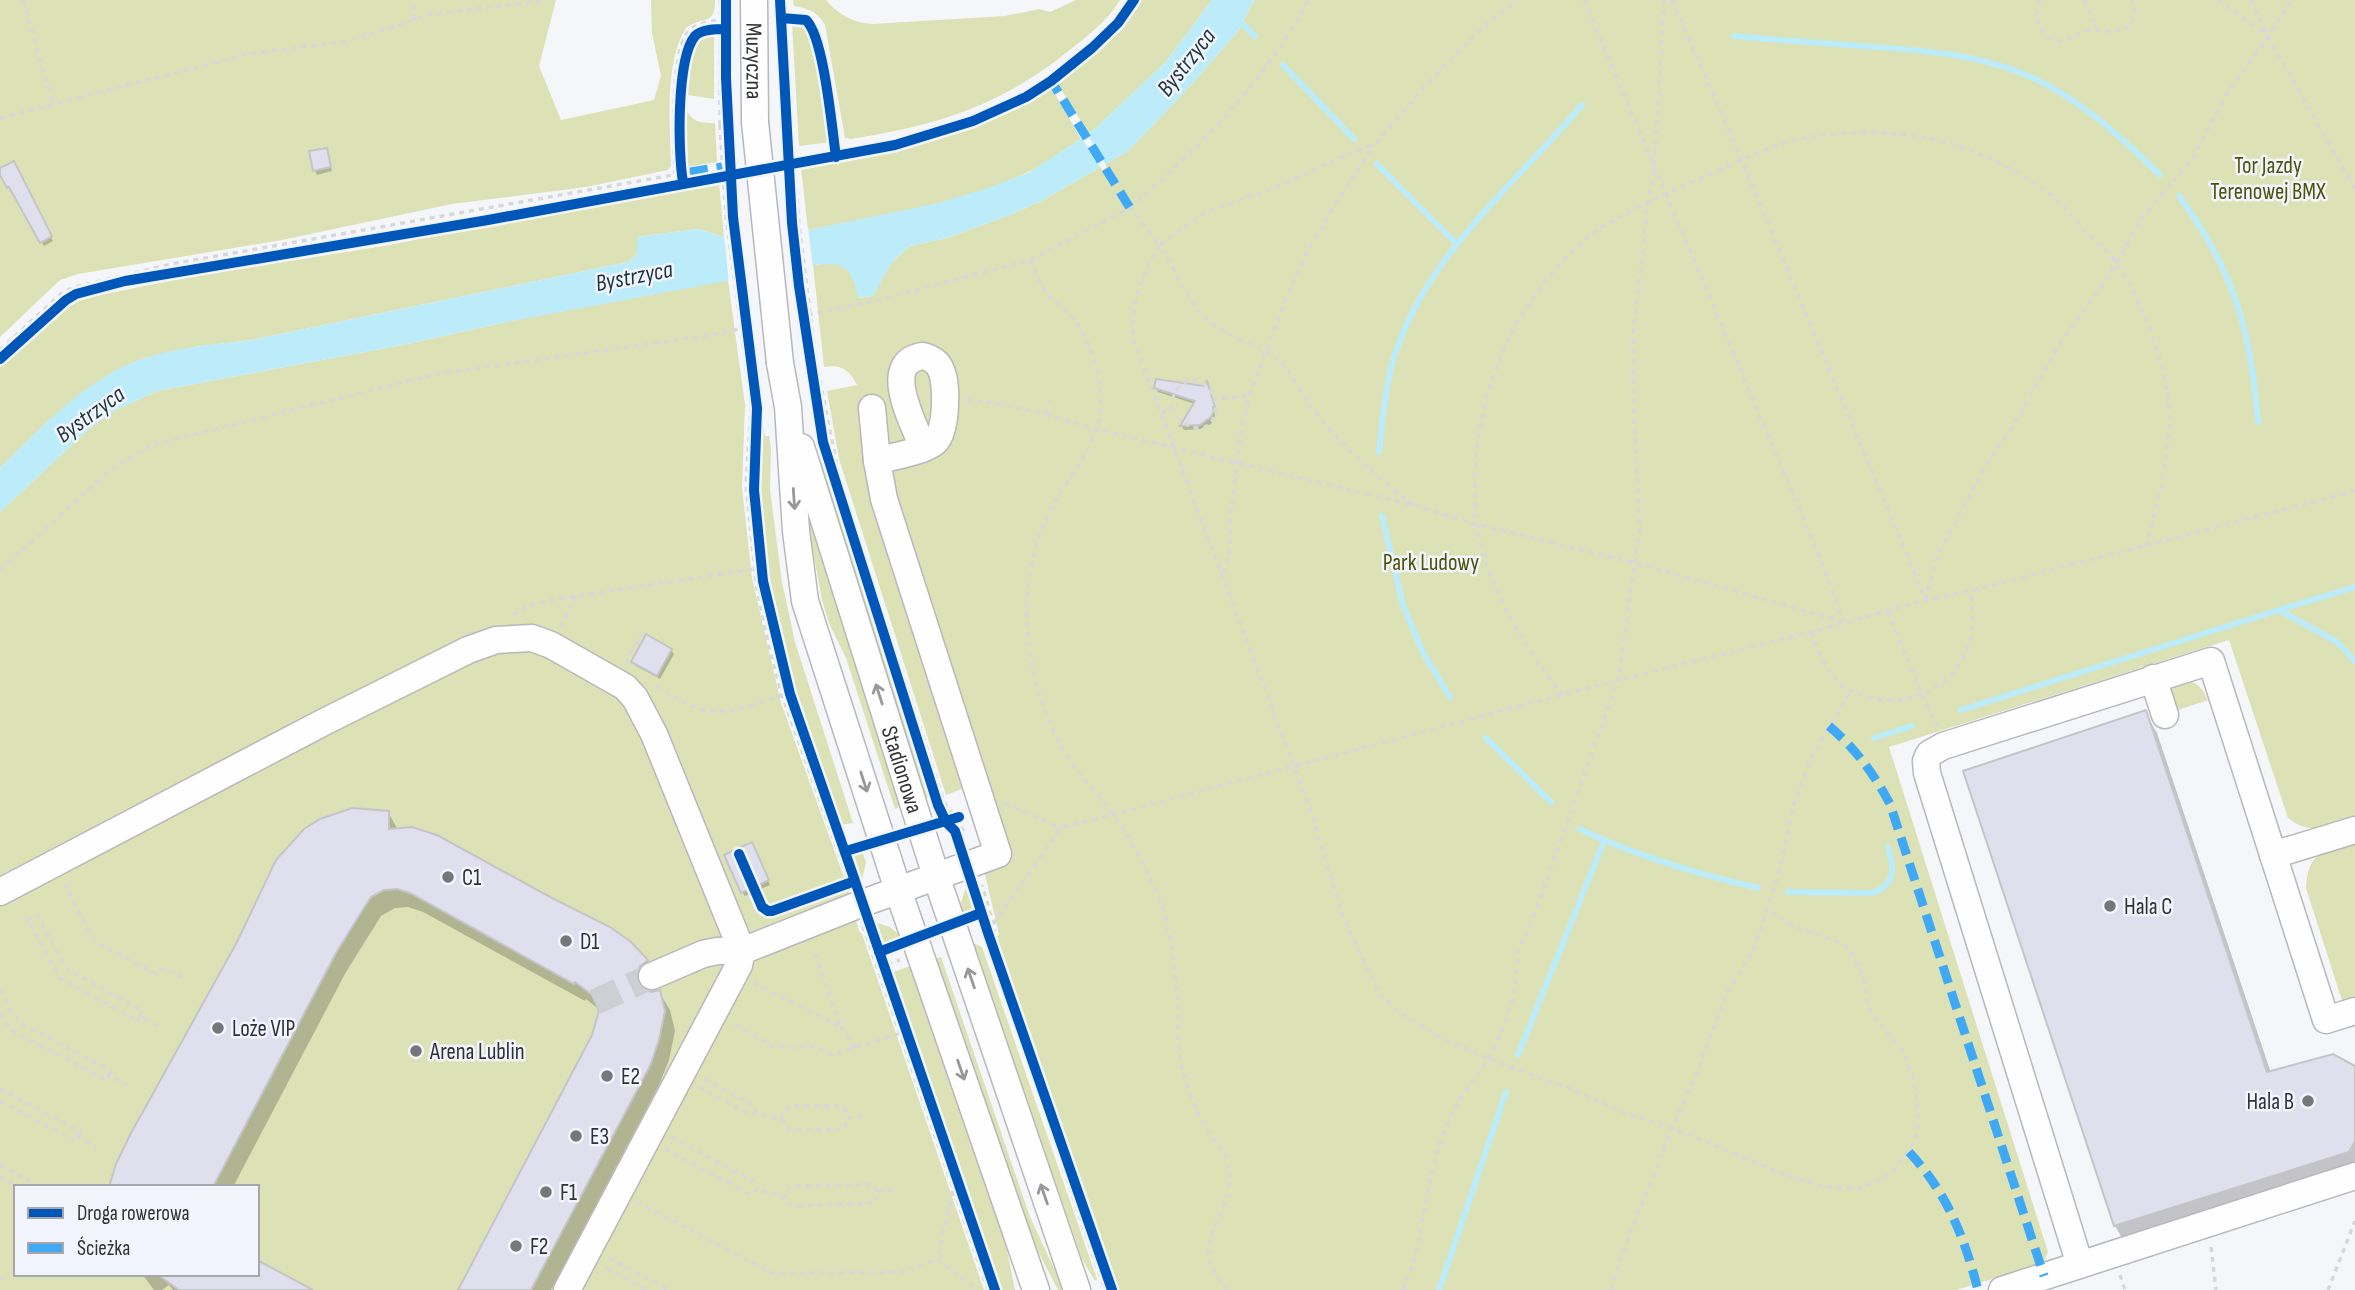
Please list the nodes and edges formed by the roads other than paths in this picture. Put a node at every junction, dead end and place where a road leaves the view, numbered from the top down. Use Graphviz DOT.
graph roads {
  1 [pos="754,0"];
  2 [pos="780,363"];
  3 [pos="788,407"];
  4 [pos="872,408"];
  5 [pos="923,448"];
  6 [pos="877,461"];
  7 [pos="2153,678"];
  8 [pos="2165,715"];
  9 [pos="2355,830"];
  10 [pos="2273,855"];
  11 [pos="936,876"];
  12 [pos="898,890"];
  13 [pos="0,892"];
  14 [pos="742,951"];
  15 [pos="652,976"];
  16 [pos="2355,1010"];
  17 [pos="2355,1176"];
  18 [pos="2080,1265"];
  19 [pos="567,1290"];
  20 [pos="1036,1290"];
  21 [pos="1077,1290"];
  22 [pos="2002,1290"];
  1 -- 2 [label="street, Muzyczna, bridge"];
  2 -- 3 [label="street, Stadionowa"];
  11 -- 3 [label="street, Stadionowa, one-way"];
  3 -- 12 [label="street, Stadionowa, one-way"];
  4 -- 6 [label="street"];
  5 -- 6 [label="street"];
  6 -- 11 [label="street"];
  7 -- 8 [label="street"];
  7 -- 10 [label="street"];
  7 -- 18 [label="street"];
  9 -- 10 [label="street"];
  10 -- 16 [label="street"];
  11 -- 12 [label="street"];
  21 -- 11 [label="street, Stadionowa, one-way"];
  12 -- 14 [label="street"];
  12 -- 20 [label="street, Stadionowa, one-way"];
  13 -- 14 [label="street"];
  14 -- 15 [label="street"];
  14 -- 19 [label="street"];
  17 -- 18 [label="street"];
  18 -- 22 [label="street"];
}
